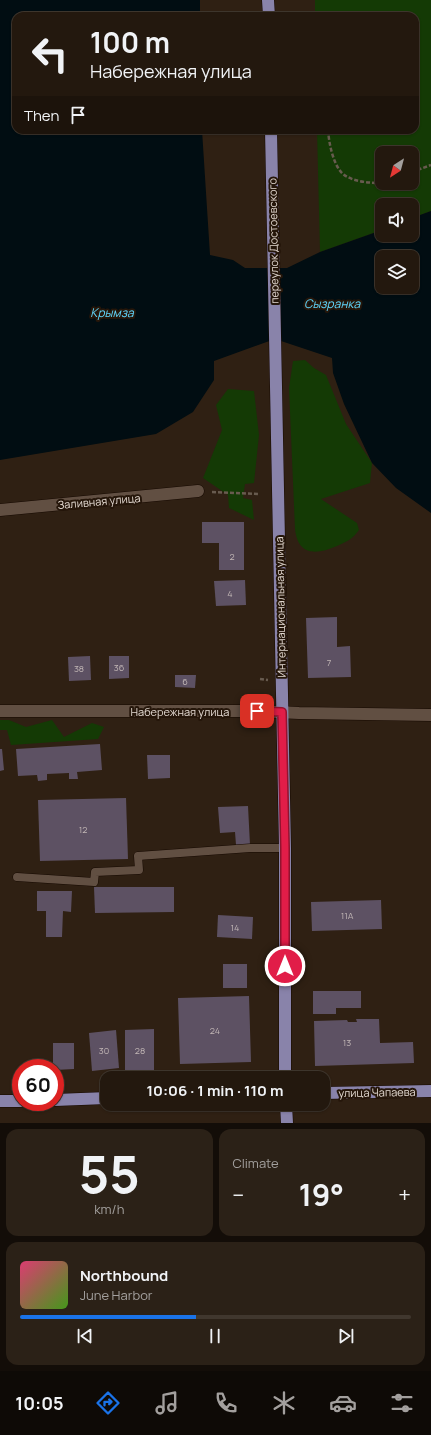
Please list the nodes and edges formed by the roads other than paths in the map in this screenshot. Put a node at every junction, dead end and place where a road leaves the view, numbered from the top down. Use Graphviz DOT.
graph roads {
  1 [pos="268,0"];
  2 [pos="269,12"];
  3 [pos="270,134"];
  4 [pos="275,353"];
  5 [pos="198,491"];
  6 [pos="0,510"];
  7 [pos="0,711"];
  8 [pos="282,712"];
  9 [pos="431,715"];
  10 [pos="285,848"];
  11 [pos="17,877"];
  12 [pos="285,1071"];
  13 [pos="431,1091"];
  14 [pos="330,1093"];
  15 [pos="100,1098"];
  16 [pos="64,1100"];
  17 [pos="0,1101"];
  18 [pos="12,1101"];
  19 [pos="286,1111"];
  20 [pos="287,1123"];
  1 -- 2 [label="main road"];
  3 -- 4 [label="main road, переулок Достоевского"];
  4 -- 8 [label="main road, Интернациональная улица"];
  5 -- 6 [label="street, Заливная улица"];
  7 -- 8 [label="street, Набережная улица"];
  8 -- 9 [label="street, Набережная улица"];
  8 -- 10 [label="main road, Интернациональная улица"];
  10 -- 11 [label="lane"];
  10 -- 12 [label="main road, Интернациональная улица"];
  13 -- 14 [label="main road, улица Чапаева"];
  15 -- 16 [label="main road"];
  17 -- 18 [label="main road"];
  19 -- 20 [label="main road"];
}
